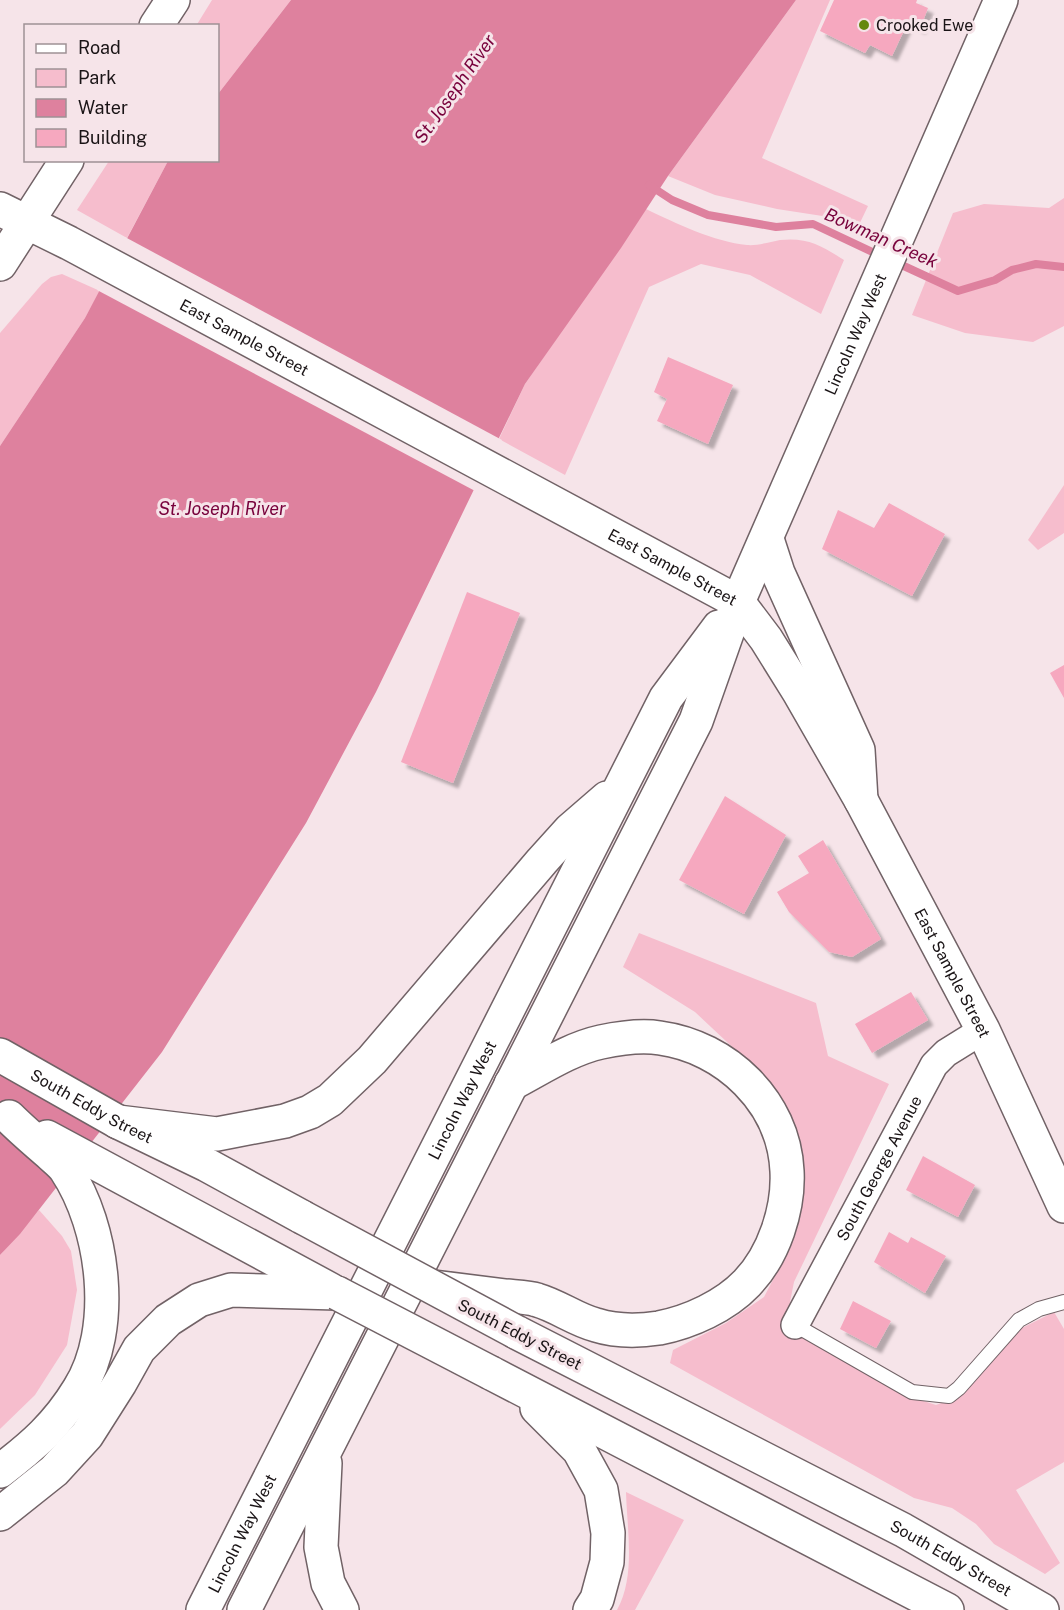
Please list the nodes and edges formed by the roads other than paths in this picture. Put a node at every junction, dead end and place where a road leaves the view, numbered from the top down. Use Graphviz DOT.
graph roads {
  1 [pos="173,0"];
  2 [pos="1001,0"];
  3 [pos="157,24"];
  4 [pos="65,162"];
  5 [pos="14,215"];
  6 [pos="0,264"];
  7 [pos="767,539"];
  8 [pos="738,602"];
  9 [pos="620,787"];
  10 [pos="861,801"];
  11 [pos="983,1030"];
  12 [pos="0,1055"];
  13 [pos="511,1084"];
  14 [pos="4,1115"];
  15 [pos="118,1122"];
  16 [pos="1064,1206"];
  17 [pos="430,1287"];
  18 [pos="337,1293"];
  19 [pos="1064,1302"];
  20 [pos="795,1325"];
  21 [pos="503,1379"];
  22 [pos="325,1449"];
  23 [pos="0,1471"];
  24 [pos="0,1514"];
  25 [pos="203,1610"];
  26 [pos="244,1610"];
  27 [pos="342,1610"];
  28 [pos="590,1610"];
  29 [pos="947,1610"];
  30 [pos="1042,1610"];
  1 -- 3 [label="main road"];
  2 -- 7 [label="main road, Lincoln Way West"];
  4 -- 5 [label="main road"];
  5 -- 6 [label="main road"];
  5 -- 8 [label="main road, East Sample Street"];
  7 -- 8 [label="main road, Lincoln Way West"];
  7 -- 10 [label="main road"];
  8 -- 9 [label="main road, Lincoln Way West"];
  8 -- 10 [label="main road, East Sample Street"];
  8 -- 13 [label="main road, Lincoln Way West"];
  9 -- 15 [label="main road"];
  9 -- 25 [label="main road, Lincoln Way West"];
  10 -- 11 [label="main road, East Sample Street"];
  11 -- 16 [label="main road, East Sample Street"];
  11 -- 20 [label="street, South George Avenue"];
  12 -- 15 [label="main road, South Eddy Street"];
  13 -- 17 [label="main road, bridge"];
  13 -- 22 [label="main road, Lincoln Way West"];
  14 -- 18 [label="main road"];
  14 -- 23 [label="main road"];
  15 -- 17 [label="main road, South Eddy Street, bridge"];
  17 -- 30 [label="main road, South Eddy Street, bridge"];
  18 -- 21 [label="main road, bridge"];
  18 -- 24 [label="main road"];
  19 -- 20 [label="lane"];
  21 -- 28 [label="main road"];
  21 -- 29 [label="main road"];
  22 -- 26 [label="main road, Lincoln Way West"];
  22 -- 27 [label="main road"];
}
